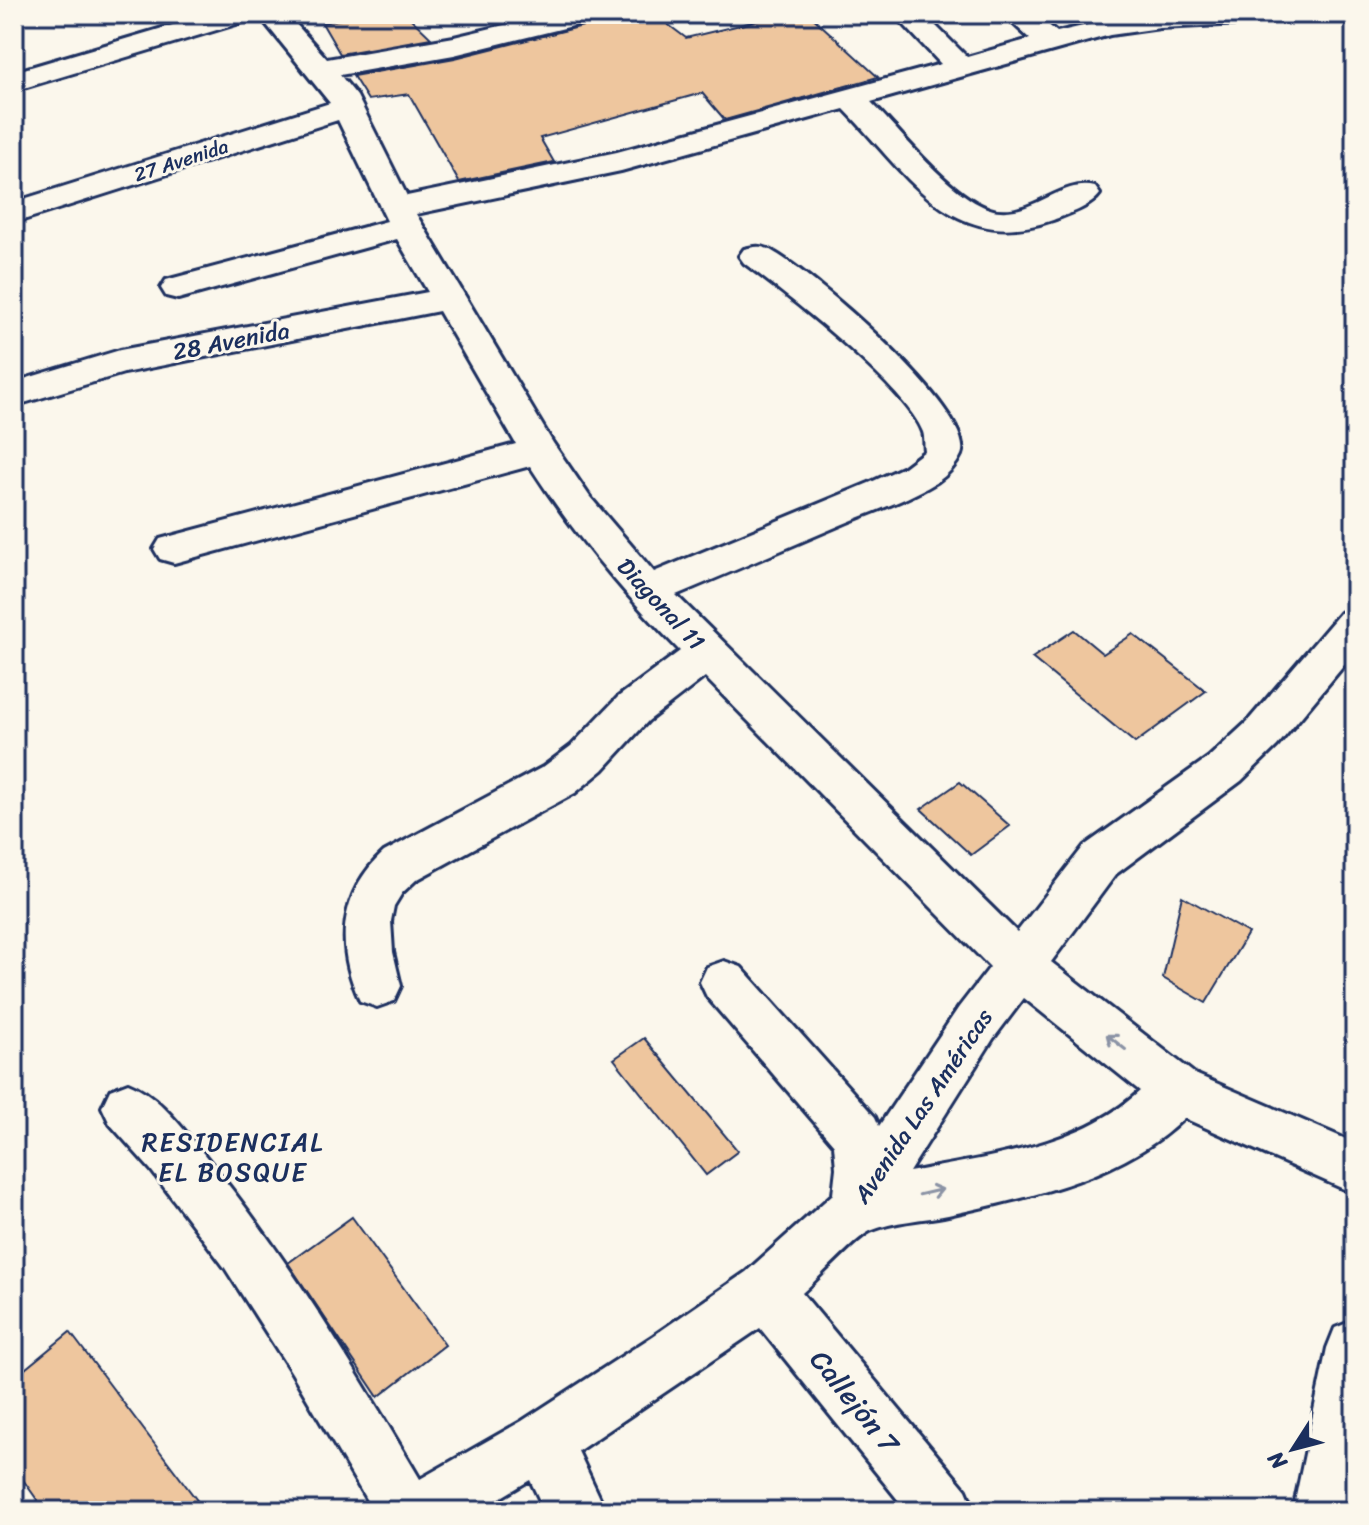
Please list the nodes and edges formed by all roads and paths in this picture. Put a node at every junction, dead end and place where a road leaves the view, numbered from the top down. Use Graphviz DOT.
graph roads {
  1 [pos="240,14"];
  2 [pos="272,14"];
  3 [pos="587,14"];
  4 [pos="908,14"];
  5 [pos="1017,14"];
  6 [pos="1262,14"];
  7 [pos="1053,44"];
  8 [pos="962,68"];
  9 [pos="322,69"];
  10 [pos="14,82"];
  11 [pos="850,98"];
  12 [pos="348,107"];
  13 [pos="1084,194"];
  14 [pos="14,213"];
  15 [pos="402,217"];
  16 [pos="756,256"];
  17 [pos="178,288"];
  18 [pos="450,298"];
  19 [pos="14,394"];
  20 [pos="545,439"];
  21 [pos="174,549"];
  22 [pos="647,591"];
  23 [pos="1355,624"];
  24 [pos="707,653"];
  25 [pos="1020,966"];
  26 [pos="724,982"];
  27 [pos="377,986"];
  28 [pos="1177,1090"];
  29 [pos="128,1107"];
  30 [pos="1355,1169"];
  31 [pos="855,1209"];
  32 [pos="765,1291"];
  33 [pos="1355,1348"];
  34 [pos="542,1441"];
  35 [pos="406,1511"];
  36 [pos="421,1511"];
  37 [pos="576,1511"];
  38 [pos="945,1511"];
  39 [pos="1323,1511"];
  1 -- 10 [label="street"];
  2 -- 9 [label="street, Diagonal 11"];
  3 -- 9 [label="street"];
  4 -- 8 [label="street"];
  5 -- 7 [label="street"];
  6 -- 7 [label="street"];
  7 -- 8 [label="street"];
  8 -- 11 [label="street"];
  9 -- 12 [label="street, Diagonal 11"];
  11 -- 13 [label="street"];
  11 -- 15 [label="street"];
  12 -- 14 [label="street, 27 Avenida"];
  12 -- 15 [label="street, Diagonal 11"];
  15 -- 17 [label="street"];
  15 -- 18 [label="street, Diagonal 11"];
  16 -- 22 [label="street"];
  18 -- 19 [label="street, 28 Avenida"];
  18 -- 20 [label="street, Diagonal 11"];
  20 -- 21 [label="street"];
  20 -- 22 [label="street, Diagonal 11"];
  22 -- 24 [label="street, Diagonal 11"];
  23 -- 25 [label="street, Avenida Las Américas"];
  24 -- 25 [label="street, Diagonal 11"];
  24 -- 27 [label="street"];
  28 -- 25 [label="street, Diagonal 11, one-way"];
  25 -- 31 [label="street, Avenida Las Américas"];
  26 -- 31 [label="street"];
  28 -- 30 [label="street, Diagonal 11"];
  31 -- 28 [label="street, one-way"];
  29 -- 35 [label="street"];
  31 -- 32 [label="street, Avenida Las Américas"];
  32 -- 34 [label="street, Avenida Las Américas"];
  32 -- 38 [label="street, Callejón 7"];
  33 -- 39 [label="street"];
  34 -- 36 [label="street, Avenida Las Américas"];
  34 -- 37 [label="street"];
}
